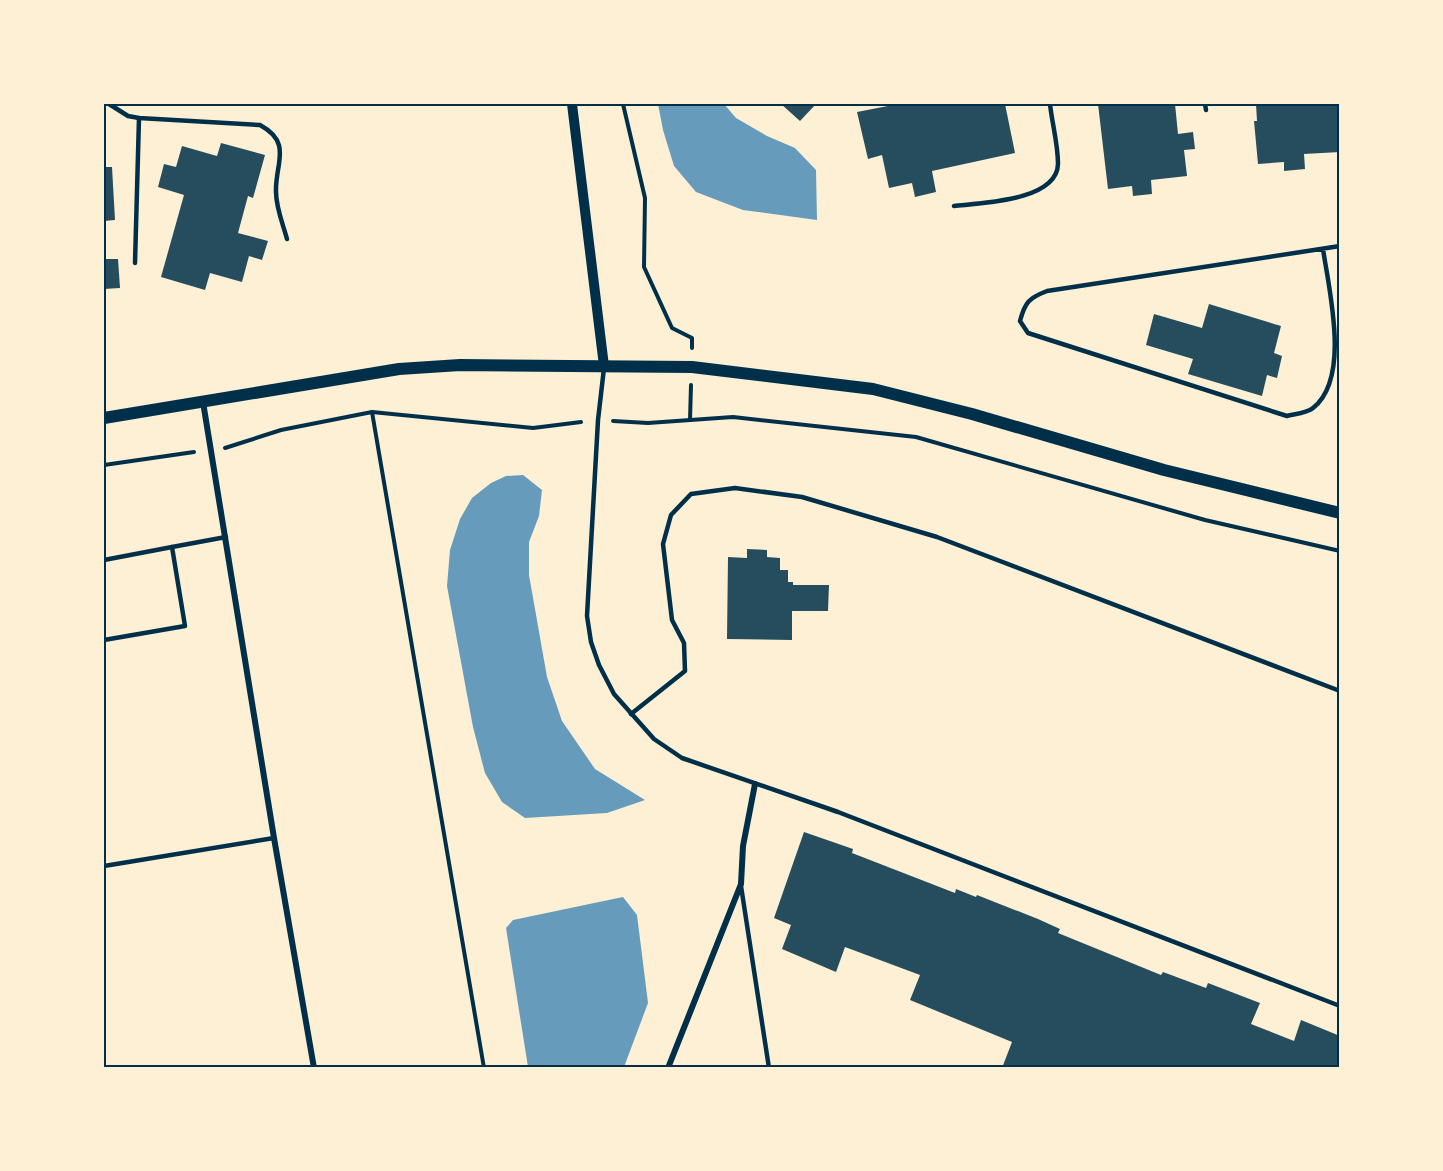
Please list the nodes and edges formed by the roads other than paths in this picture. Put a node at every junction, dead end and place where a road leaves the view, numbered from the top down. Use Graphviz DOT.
graph roads {
  1 [pos="109,104"];
  2 [pos="572,104"];
  3 [pos="1050,104"];
  4 [pos="1206,104"];
  5 [pos="1206,110"];
  6 [pos="139,118"];
  7 [pos="954,206"];
  8 [pos="287,239"];
  9 [pos="1340,246"];
  10 [pos="1323,249"];
  11 [pos="135,263"];
  12 [pos="604,366"];
  13 [pos="203,402"];
  14 [pos="104,418"];
  15 [pos="1340,513"];
  16 [pos="226,537"];
  17 [pos="172,547"];
  18 [pos="104,560"];
  19 [pos="104,640"];
  20 [pos="1340,691"];
  21 [pos="630,714"];
  22 [pos="754,784"];
  23 [pos="274,838"];
  24 [pos="104,866"];
  25 [pos="741,884"];
  26 [pos="1340,1006"];
  27 [pos="314,1068"];
  28 [pos="668,1068"];
  29 [pos="769,1068"];
  1 -- 6 [label="lane"];
  2 -- 12 [label="street"];
  3 -- 7 [label="lane"];
  4 -- 5 [label="lane"];
  6 -- 8 [label="lane"];
  6 -- 11 [label="lane"];
  9 -- 10 [label="lane"];
  10 -- 10 [label="lane"];
  12 -- 13 [label="main road"];
  12 -- 15 [label="main road"];
  12 -- 21 [label="lane"];
  13 -- 14 [label="main road"];
  13 -- 16 [label="street"];
  16 -- 17 [label="lane"];
  16 -- 23 [label="street"];
  17 -- 18 [label="lane"];
  17 -- 19 [label="lane"];
  20 -- 21 [label="lane"];
  21 -- 22 [label="lane"];
  22 -- 25 [label="street"];
  22 -- 26 [label="lane"];
  23 -- 24 [label="lane"];
  23 -- 27 [label="street"];
  25 -- 28 [label="street"];
  25 -- 29 [label="lane"];
}
